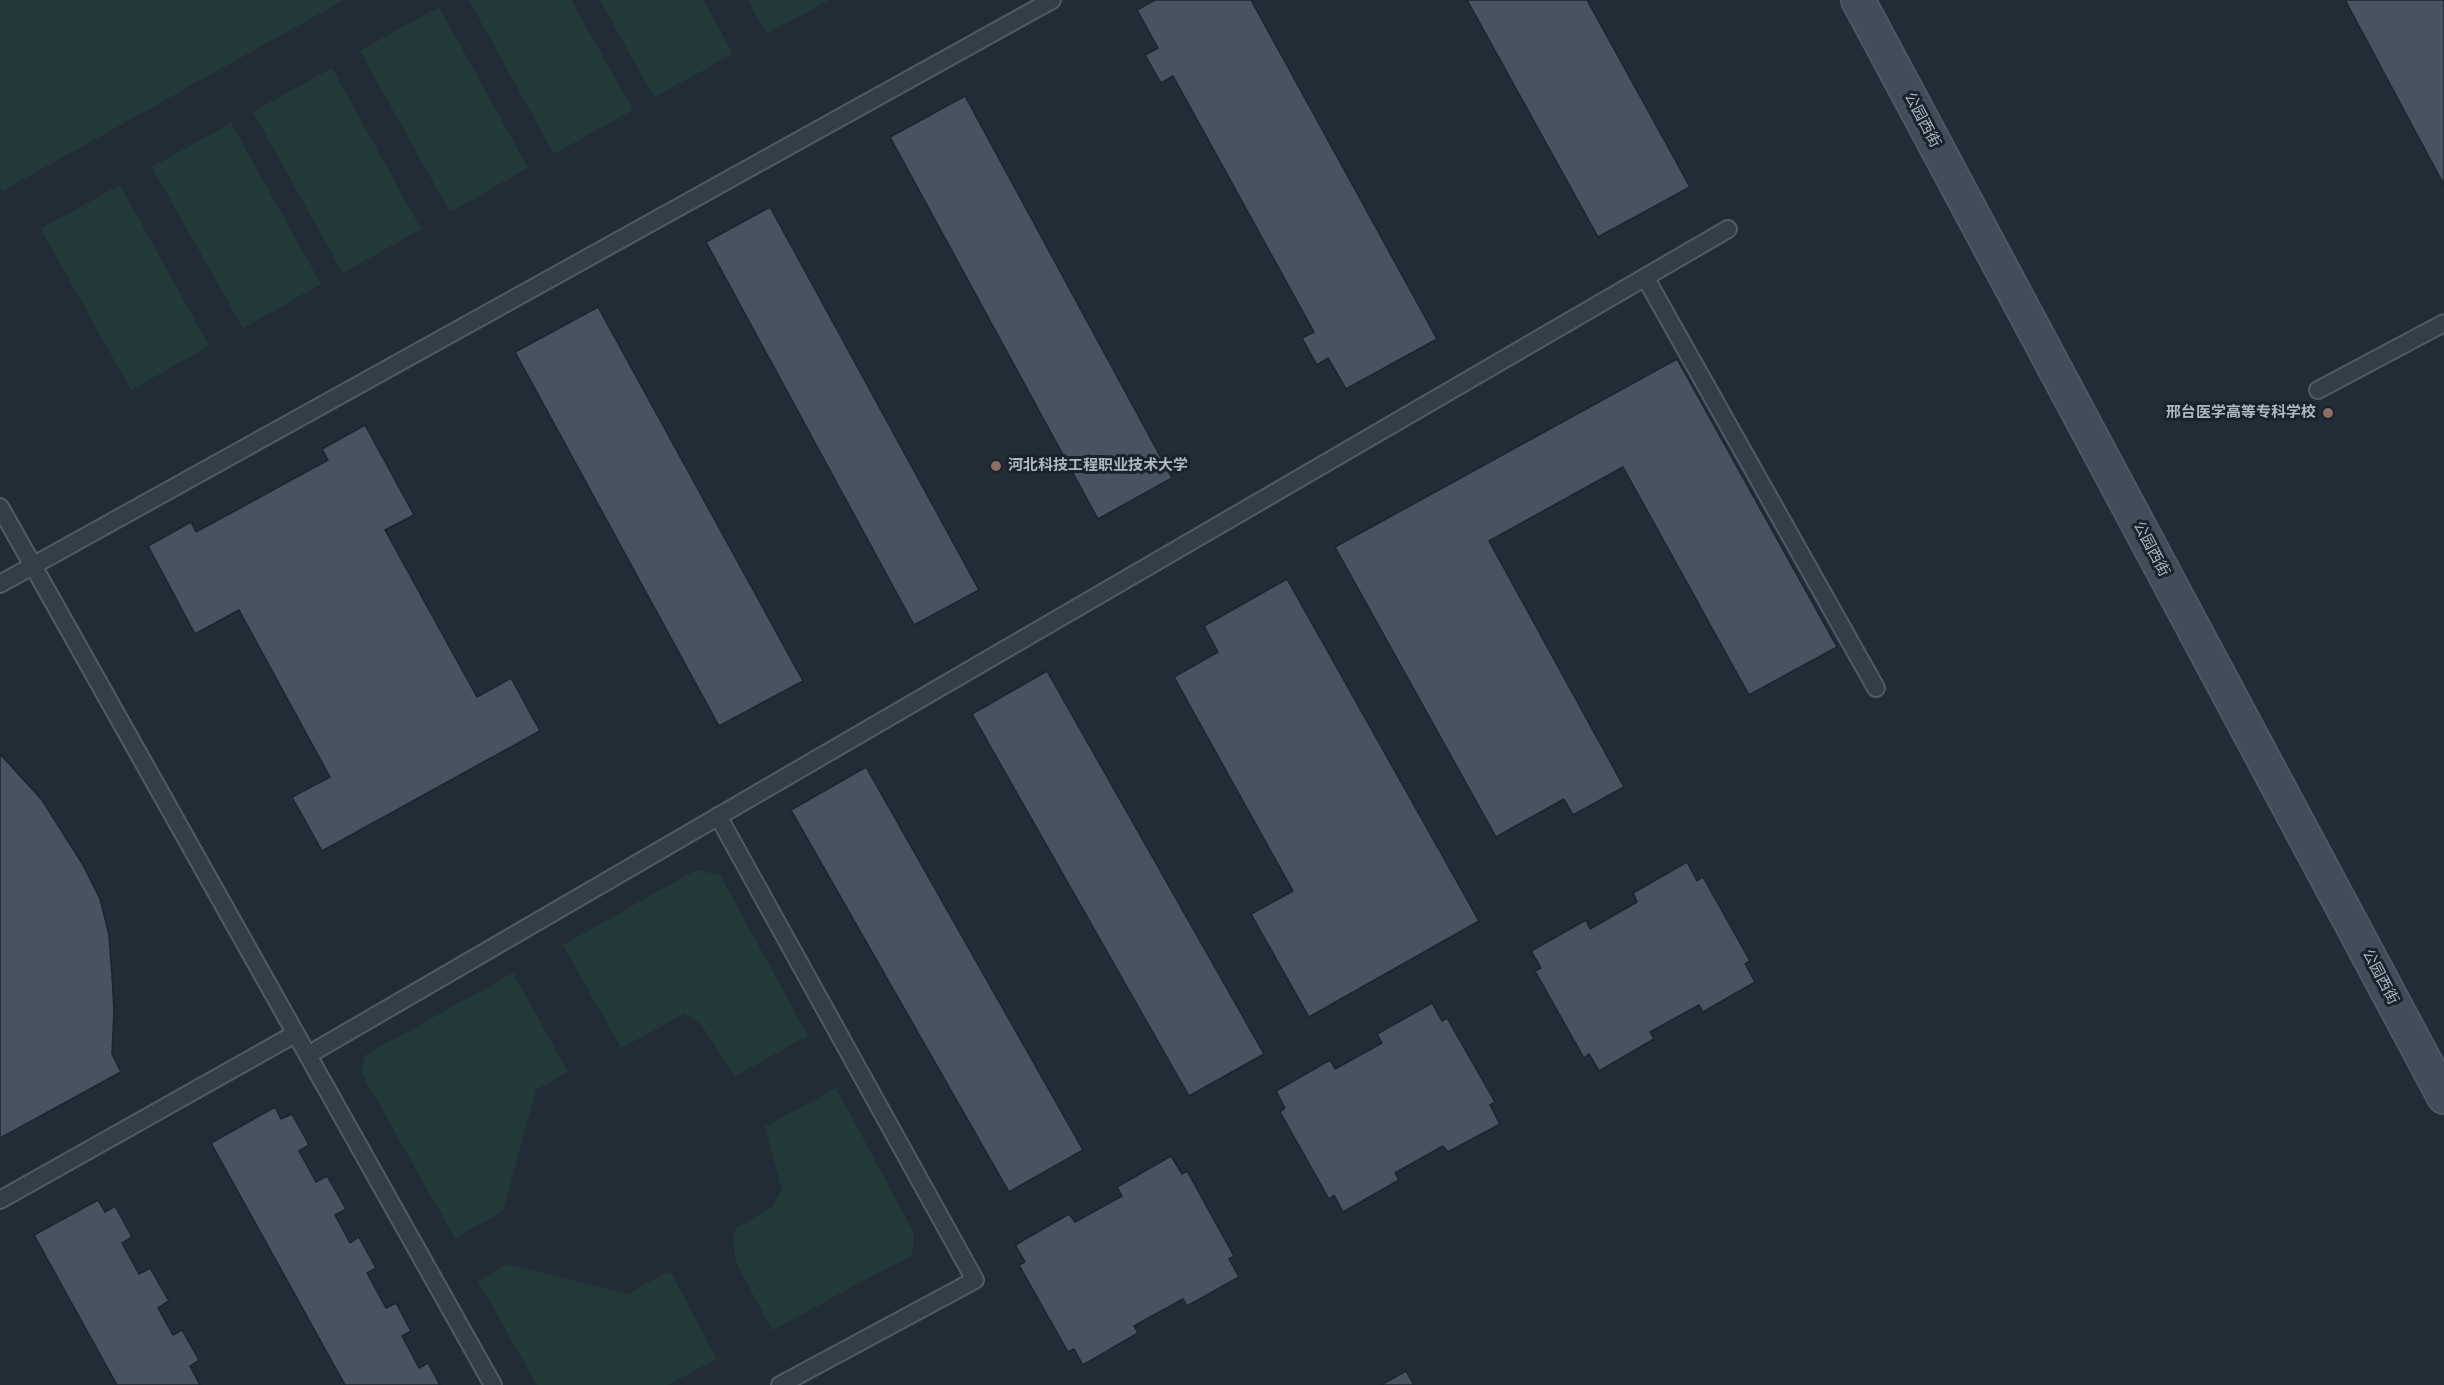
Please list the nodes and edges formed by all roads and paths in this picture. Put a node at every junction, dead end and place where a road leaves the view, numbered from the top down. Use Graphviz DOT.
graph roads {
  1 [pos="1052,0"];
  2 [pos="1858,0"];
  3 [pos="1728,230"];
  4 [pos="1645,277"];
  5 [pos="2444,323"];
  6 [pos="2319,390"];
  7 [pos="0,507"];
  8 [pos="33,565"];
  9 [pos="0,584"];
  10 [pos="1876,688"];
  11 [pos="718,816"];
  12 [pos="295,1034"];
  13 [pos="308,1055"];
  14 [pos="2444,1097"];
  15 [pos="0,1200"];
  16 [pos="493,1385"];
  17 [pos="780,1385"];
  1 -- 8 [label="lane"];
  2 -- 14 [label="street, 公园西街"];
  3 -- 4 [label="lane"];
  4 -- 10 [label="lane"];
  4 -- 11 [label="lane"];
  5 -- 6 [label="lane"];
  7 -- 8 [label="lane"];
  8 -- 9 [label="lane"];
  8 -- 12 [label="lane"];
  11 -- 13 [label="lane"];
  11 -- 17 [label="lane"];
  12 -- 13 [label="lane"];
  12 -- 15 [label="lane"];
  13 -- 16 [label="lane"];
}
